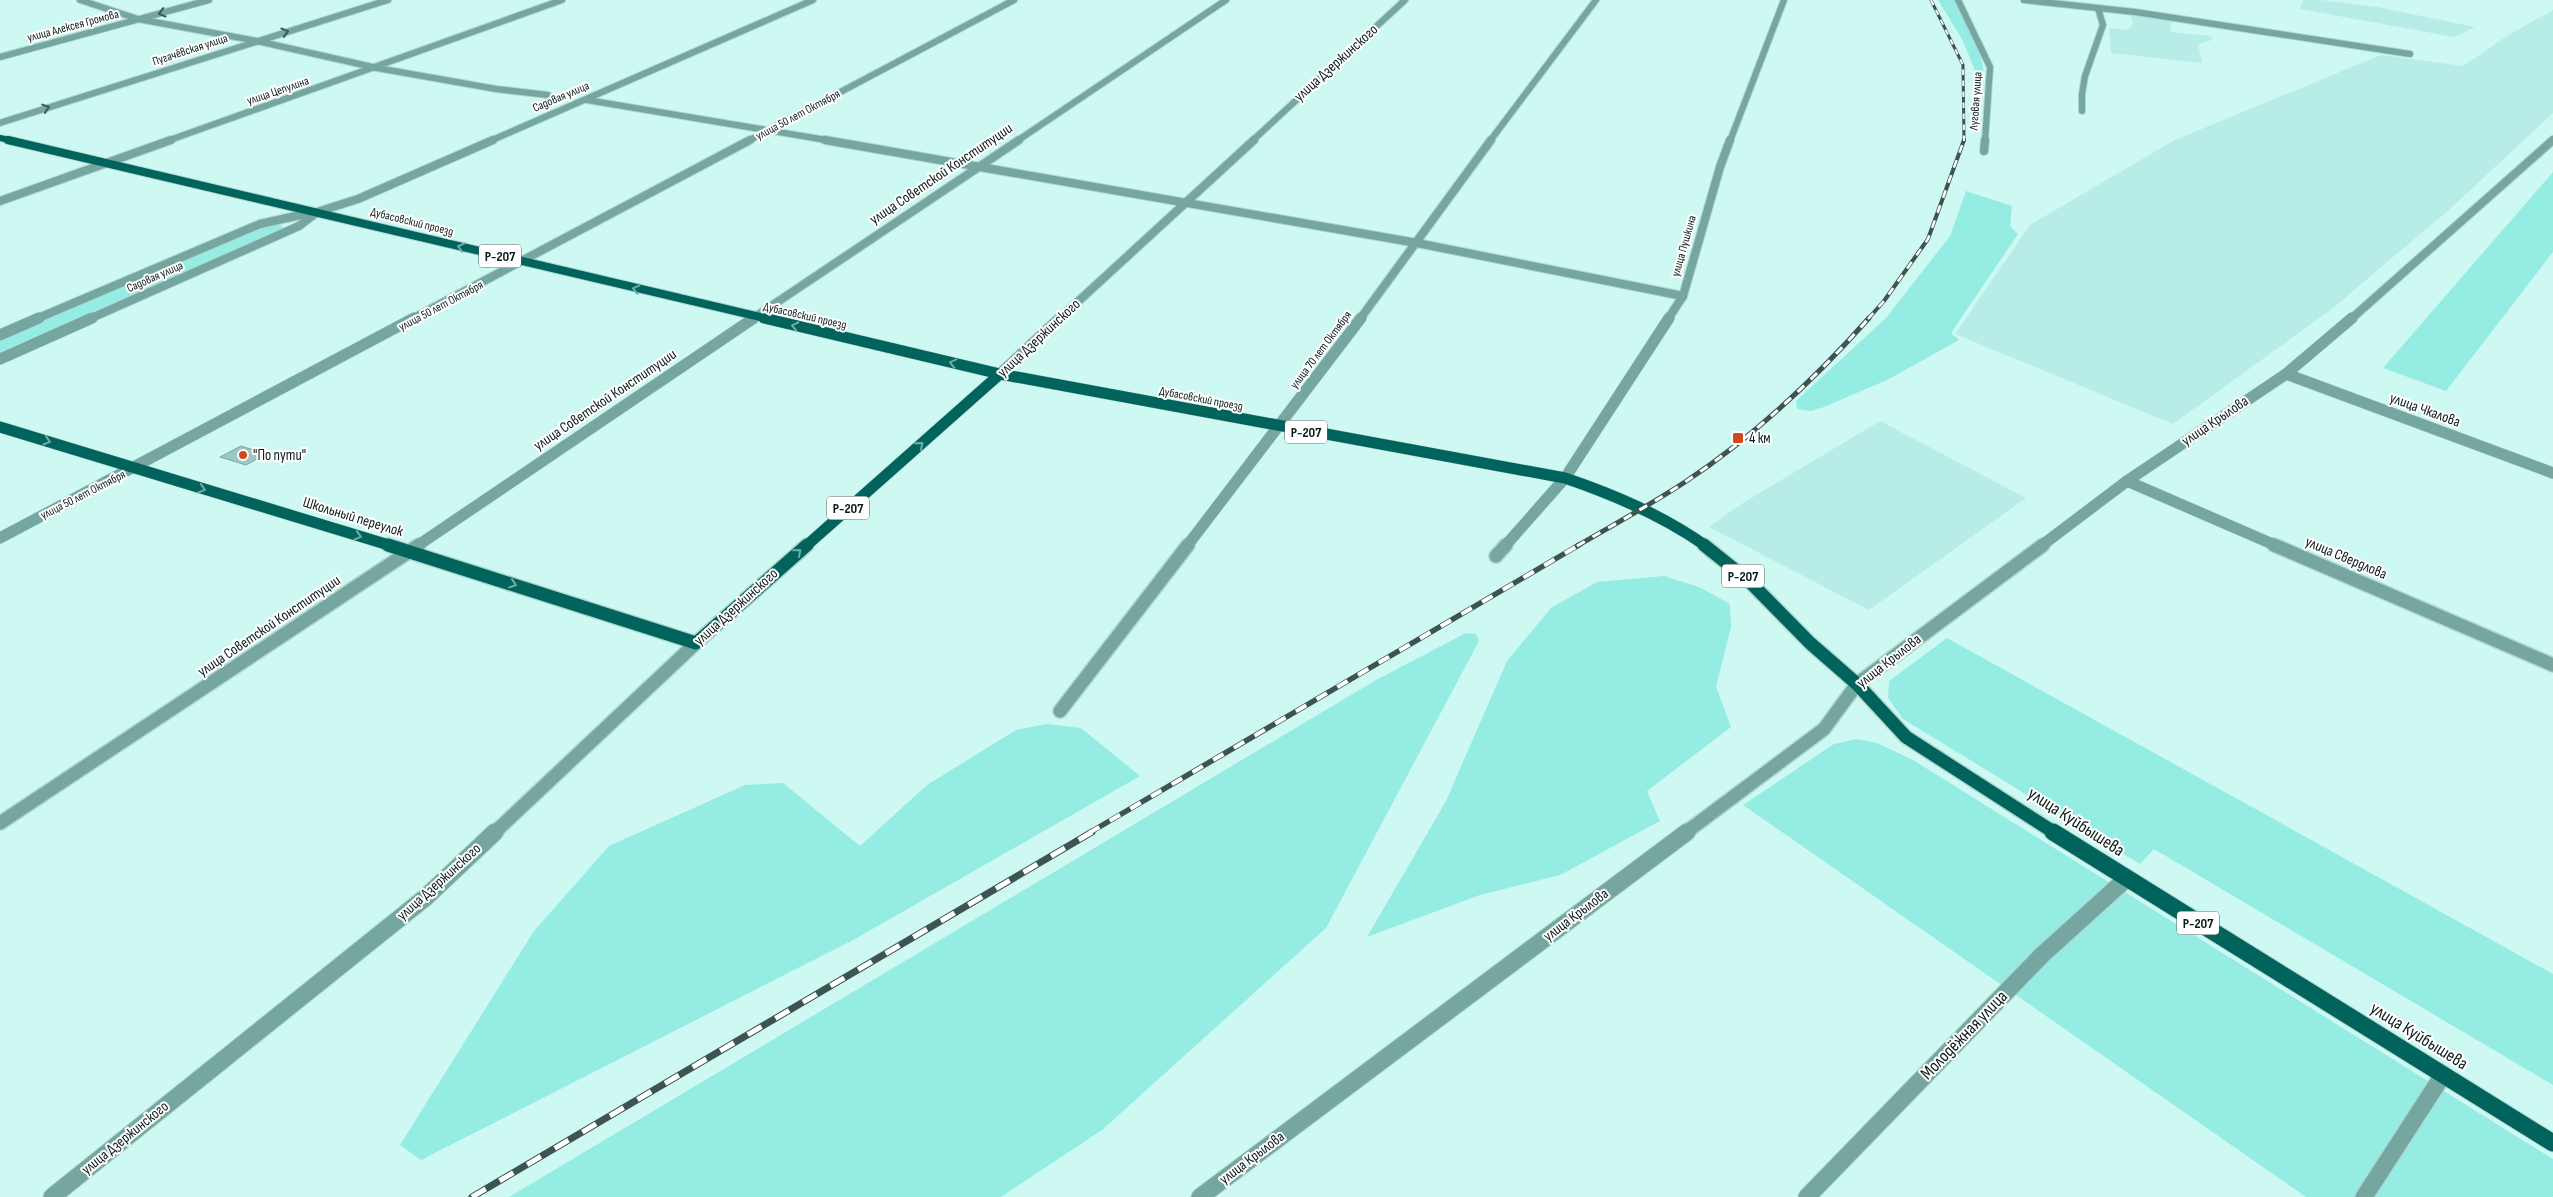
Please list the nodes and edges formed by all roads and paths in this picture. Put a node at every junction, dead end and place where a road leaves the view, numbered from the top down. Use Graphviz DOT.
graph roads {
  1 [pos="80,0"];
  2 [pos="209,0"];
  3 [pos="388,0"];
  4 [pos="562,0"];
  5 [pos="814,0"];
  6 [pos="1014,0"];
  7 [pos="1226,0"];
  8 [pos="1405,0"];
  9 [pos="1596,0"];
  10 [pos="1784,0"];
  11 [pos="1958,0"];
  12 [pos="2024,0"];
  13 [pos="2098,8"];
  14 [pos="138,19"];
  15 [pos="257,41"];
  16 [pos="2410,54"];
  17 [pos="0,57"];
  18 [pos="377,68"];
  19 [pos="548,95"];
  20 [pos="587,100"];
  21 [pos="2082,111"];
  22 [pos="0,123"];
  23 [pos="768,131"];
  24 [pos="0,138"];
  25 [pos="2553,140"];
  26 [pos="1984,150"];
  27 [pos="106,163"];
  28 [pos="981,166"];
  29 [pos="0,201"];
  30 [pos="1184,202"];
  31 [pos="317,212"];
  32 [pos="1417,243"];
  33 [pos="524,262"];
  34 [pos="1683,296"];
  35 [pos="756,317"];
  36 [pos="0,335"];
  37 [pos="0,359"];
  38 [pos="1000,374"];
  39 [pos="2286,374"];
  40 [pos="0,427"];
  41 [pos="1279,427"];
  42 [pos="134,469"];
  43 [pos="2553,474"];
  44 [pos="1565,478"];
  45 [pos="2127,481"];
  46 [pos="1610,493"];
  47 [pos="0,538"];
  48 [pos="409,551"];
  49 [pos="1496,556"];
  50 [pos="696,643"];
  51 [pos="2553,664"];
  52 [pos="1857,684"];
  53 [pos="1060,711"];
  54 [pos="0,823"];
  55 [pos="2126,879"];
  56 [pos="2443,1075"];
  57 [pos="2553,1143"];
  58 [pos="52,1197"];
  59 [pos="1200,1197"];
  60 [pos="1808,1197"];
  61 [pos="2364,1197"];
  1 -- 14 [label="street"];
  2 -- 14 [label="street, улица Алексея Громова, one-way"];
  15 -- 3 [label="street, Пугачёвская улица, one-way"];
  4 -- 18 [label="street, улица Цепулина"];
  5 -- 20 [label="street, Садовая улица"];
  6 -- 23 [label="street, улица 50 лет Октября"];
  7 -- 28 [label="street, улица Советской Конституции"];
  8 -- 30 [label="street, улица Дзержинского"];
  9 -- 32 [label="street, улица 70 лет Октября"];
  10 -- 34 [label="street, улица Пушкина"];
  11 -- 26 [label="street, Луговая улица"];
  12 -- 13 [label="street"];
  13 -- 16 [label="street"];
  13 -- 21 [label="street"];
  14 -- 15 [label="street"];
  14 -- 17 [label="street, улица Алексея Громова"];
  15 -- 18 [label="street"];
  22 -- 15 [label="street, Пугачёвская улица, one-way"];
  18 -- 19 [label="street"];
  18 -- 27 [label="street, улица Цепулина"];
  20 -- 23 [label="street"];
  20 -- 31 [label="street, Садовая улица"];
  23 -- 28 [label="street"];
  23 -- 33 [label="street, улица 50 лет Октября"];
  24 -- 27 [label="main road, Дубасовский проезд / Р-207"];
  25 -- 39 [label="street, улица Крылова"];
  27 -- 29 [label="street, улица Цепулина"];
  27 -- 31 [label="main road, Дубасовский проезд / Р-207"];
  28 -- 30 [label="street"];
  28 -- 35 [label="street, улица Советской Конституции"];
  30 -- 32 [label="street"];
  30 -- 38 [label="street, улица Дзержинского"];
  33 -- 31 [label="main road, Дубасовский проезд / Р-207, one-way"];
  31 -- 36 [label="street, Садовая улица"];
  31 -- 37 [label="street, Садовая улица"];
  32 -- 34 [label="street"];
  32 -- 41 [label="street, улица 70 лет Октября"];
  35 -- 33 [label="main road, Дубасовский проезд / Р-207, one-way"];
  33 -- 42 [label="street, улица 50 лет Октября"];
  34 -- 44 [label="street, улица Пушкина"];
  38 -- 35 [label="main road, Дубасовский проезд / Р-207, one-way"];
  35 -- 48 [label="street, улица Советской Конституции"];
  38 -- 41 [label="main road, Дубасовский проезд / Р-207"];
  50 -- 38 [label="main road, улица Дзержинского / Р-207, one-way"];
  39 -- 43 [label="street, улица Чкалова"];
  39 -- 45 [label="street, улица Крылова"];
  40 -- 42 [label="main road, Школьный переулок, one-way"];
  41 -- 44 [label="main road, Дубасовский проезд / Р-207"];
  41 -- 53 [label="street, улица 70 лет Октября"];
  42 -- 47 [label="street, улица 50 лет Октября"];
  42 -- 48 [label="main road, Школьный переулок, one-way"];
  44 -- 46 [label="main road, Дубасовский проезд / Р-207"];
  44 -- 49 [label="street, улица Пушкина"];
  45 -- 51 [label="street, улица Свердлова"];
  45 -- 52 [label="street, улица Крылова"];
  46 -- 52 [label="main road, улица Куйбышева / Р-207"];
  48 -- 50 [label="main road, Школьный переулок, one-way"];
  48 -- 54 [label="street, улица Советской Конституции"];
  50 -- 58 [label="street, улица Дзержинского"];
  52 -- 55 [label="main road, улица Куйбышева / Р-207"];
  52 -- 59 [label="street, улица Крылова"];
  55 -- 56 [label="main road, улица Куйбышева / Р-207"];
  55 -- 60 [label="street, Молодёжная улица"];
  56 -- 57 [label="main road, улица Куйбышева / Р-207"];
  56 -- 61 [label="street"];
}
